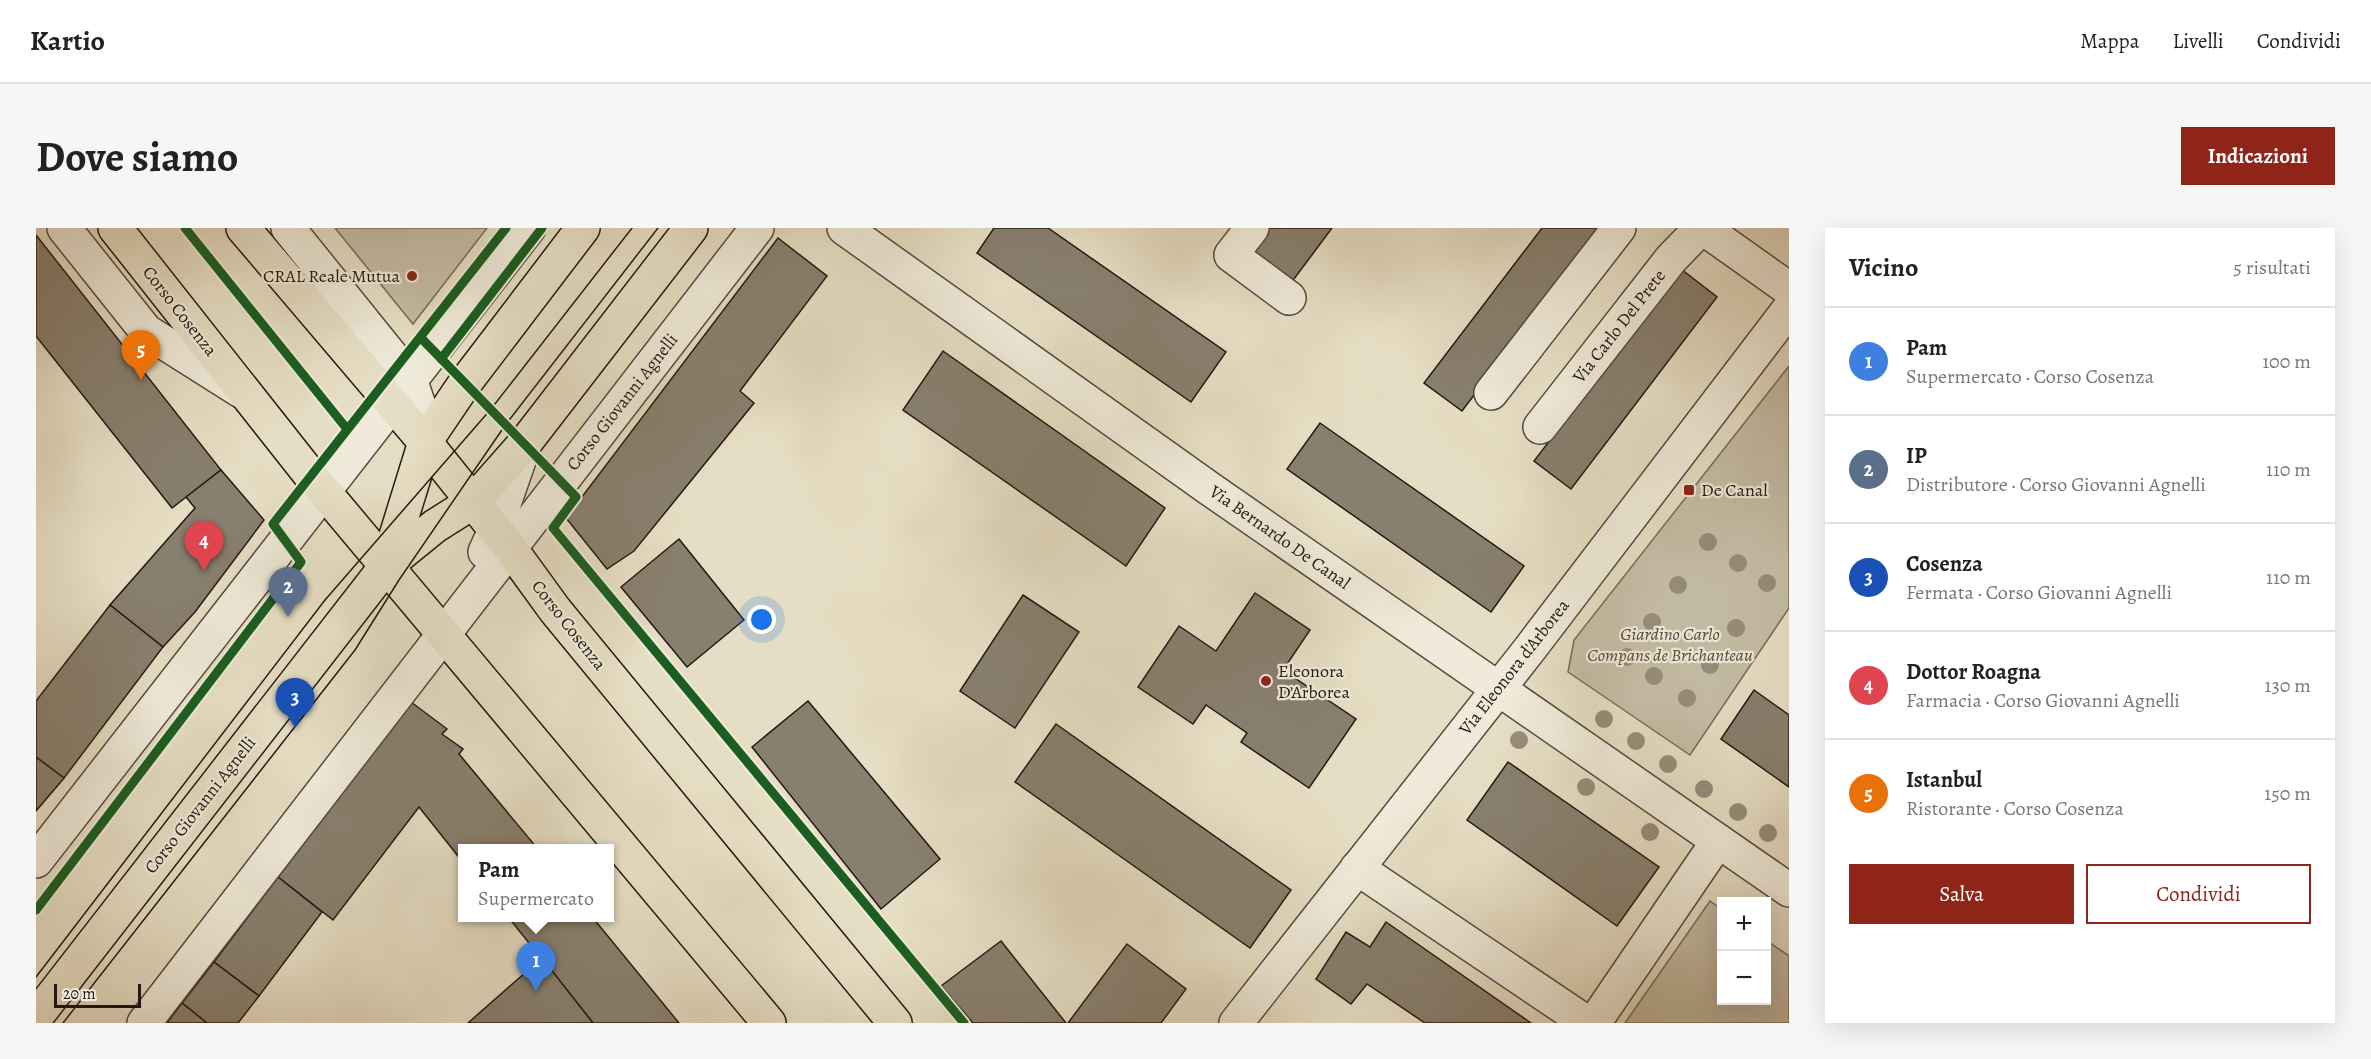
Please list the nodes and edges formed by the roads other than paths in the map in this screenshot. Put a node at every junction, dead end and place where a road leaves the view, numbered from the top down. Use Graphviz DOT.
graph roads {
  1 [pos="64,228"];
  2 [pos="115,228"];
  3 [pos="243,228"];
  4 [pos="288,228"];
  5 [pos="529,228"];
  6 [pos="583,228"];
  7 [pos="691,228"];
  8 [pos="757,228"];
  9 [pos="844,228"];
  10 [pos="1252,228"];
  11 [pos="1619,228"];
  12 [pos="1702,228"];
  13 [pos="1789,289"];
  14 [pos="1289,298"];
  15 [pos="1789,309"];
  16 [pos="410,379"];
  17 [pos="1491,393"];
  18 [pos="246,394"];
  19 [pos="412,423"];
  20 [pos="1540,427"];
  21 [pos="525,444"];
  22 [pos="324,492"];
  23 [pos="473,502"];
  24 [pos="503,539"];
  25 [pos="387,565"];
  26 [pos="445,634"];
  27 [pos="1498,687"];
  28 [pos="1718,841"];
  29 [pos="36,861"];
  30 [pos="1357,868"];
  31 [pos="1789,890"];
  32 [pos="36,1017"];
  33 [pos="1247,1019"];
  34 [pos="144,1023"];
  35 [pos="769,1023"];
  36 [pos="895,1023"];
  37 [pos="1587,1023"];
  38 [pos="1594,1023"];
  1 -- 18 [label="street, Corso Cosenza"];
  2 -- 18 [label="main road, Corso Cosenza"];
  3 -- 19 [label="main road, Corso Cosenza"];
  4 -- 16 [label="street"];
  5 -- 16 [label="street, Corso Giovanni Agnelli"];
  6 -- 19 [label="main road, Corso Giovanni Agnelli"];
  7 -- 21 [label="main road, Corso Giovanni Agnelli"];
  8 -- 24 [label="street, Corso Giovanni Agnelli"];
  9 -- 27 [label="street, Via Bernardo De Canal"];
  10 -- 14 [label="street"];
  11 -- 17 [label="street"];
  12 -- 13 [label="street, Via Carlo Del Prete"];
  12 -- 20 [label="street, Via Carlo Del Prete"];
  15 -- 27 [label="street, Via Eleonora d'Arborea"];
  16 -- 19 [label="street, Corso Giovanni Agnelli"];
  18 -- 22 [label="main road, Corso Cosenza"];
  19 -- 22 [label="street, Corso Giovanni Agnelli"];
  19 -- 23 [label="main road, Corso Cosenza"];
  19 -- 25 [label="main road, Corso Giovanni Agnelli"];
  21 -- 23 [label="main road, Corso Giovanni Agnelli"];
  21 -- 24 [label="street, Corso Giovanni Agnelli"];
  22 -- 25 [label="main road, Corso Cosenza"];
  22 -- 29 [label="street, Corso Giovanni Agnelli"];
  23 -- 24 [label="main road, Corso Cosenza"];
  23 -- 25 [label="main road, Corso Giovanni Agnelli"];
  24 -- 26 [label="street, Corso Giovanni Agnelli"];
  24 -- 36 [label="main road, Corso Cosenza"];
  25 -- 26 [label="main road, Corso Cosenza"];
  25 -- 32 [label="main road, Corso Giovanni Agnelli"];
  26 -- 34 [label="street, Corso Giovanni Agnelli"];
  26 -- 35 [label="main road, Corso Cosenza"];
  27 -- 28 [label="street, Via Bernardo De Canal"];
  27 -- 30 [label="street, Via Eleonora d'Arborea"];
  28 -- 31 [label="street, Via Bernardo De Canal"];
  28 -- 38 [label="street"];
  30 -- 33 [label="street, Via Eleonora d'Arborea"];
  30 -- 37 [label="street"];
}
